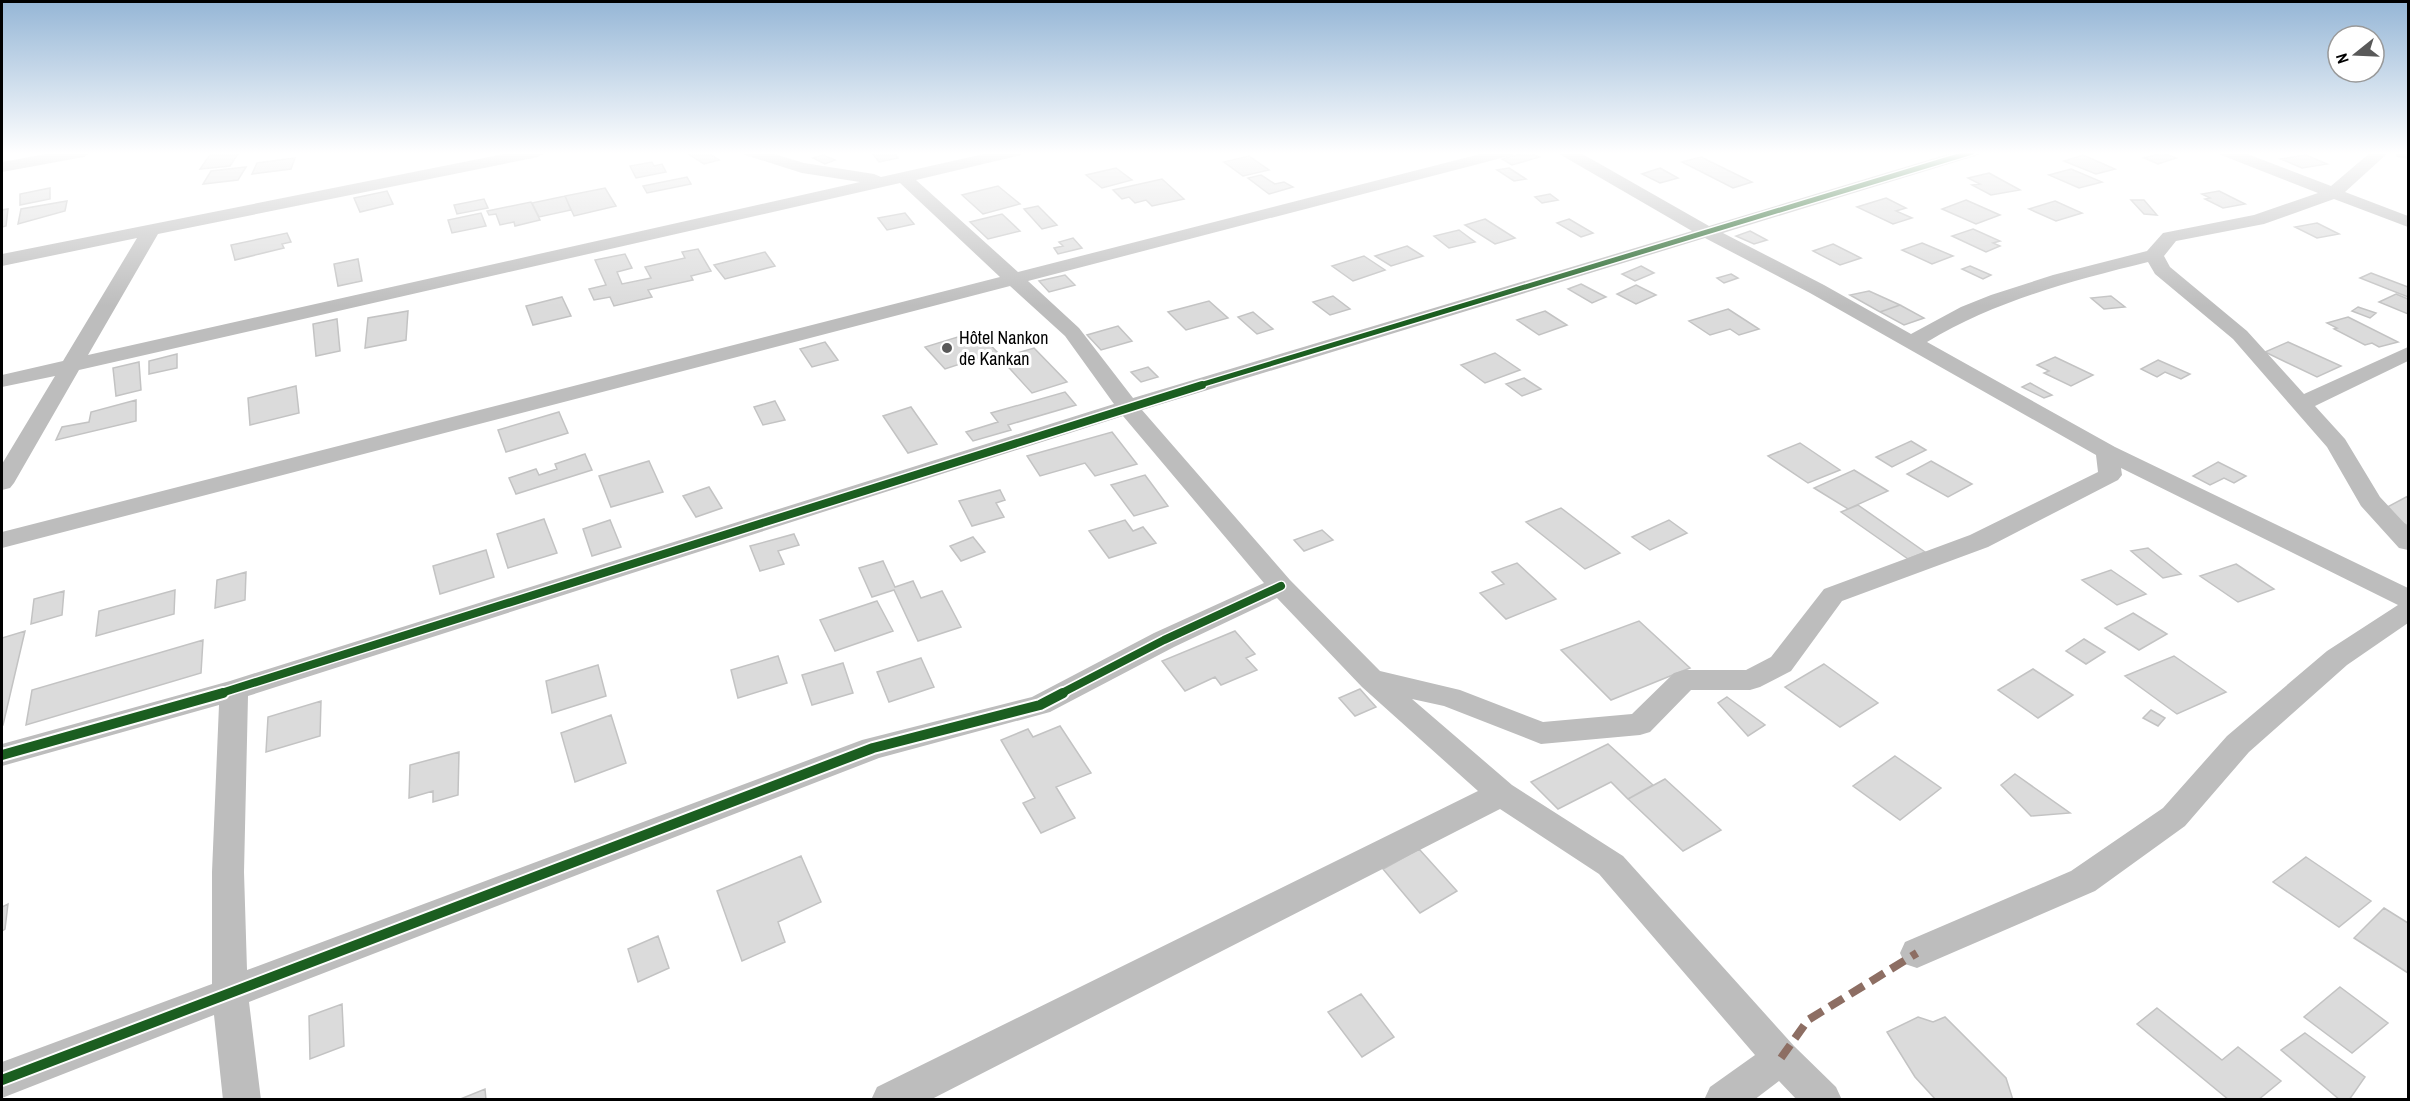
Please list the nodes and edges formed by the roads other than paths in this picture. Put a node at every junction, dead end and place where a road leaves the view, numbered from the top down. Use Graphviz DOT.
graph roads {
  1 [pos="283,203"];
  2 [pos="793,203"];
  3 [pos="924,203"];
  4 [pos="1305,203"];
  5 [pos="1657,203"];
  6 [pos="1798,203"];
  7 [pos="2305,203"];
  8 [pos="2358,203"];
  9 [pos="2409,222"];
  10 [pos="151,230"];
  11 [pos="1705,231"];
  12 [pos="2154,255"];
  13 [pos="2,260"];
  14 [pos="1012,278"];
  15 [pos="1912,342"];
  16 [pos="2409,353"];
  17 [pos="70,366"];
  18 [pos="2,381"];
  19 [pos="2301,404"];
  20 [pos="1128,407"];
  21 [pos="2107,453"];
  22 [pos="2,483"];
  23 [pos="2,540"];
  24 [pos="2409,542"];
  25 [pos="1281,586"];
  26 [pos="2409,599"];
  27 [pos="2409,611"];
  28 [pos="1372,680"];
  29 [pos="234,690"];
  30 [pos="2,755"];
  31 [pos="1501,794"];
  32 [pos="1917,953"];
  33 [pos="230,993"];
  34 [pos="1781,1058"];
  35 [pos="2,1080"];
  36 [pos="242,1100"];
  37 [pos="890,1100"];
  38 [pos="1723,1100"];
  39 [pos="1823,1100"];
  1 -- 10 [label="street"];
  2 -- 17 [label="street"];
  3 -- 14 [label="street"];
  4 -- 14 [label="street"];
  5 -- 11 [label="street"];
  6 -- 11 [label="street"];
  7 -- 12 [label="street"];
  8 -- 9 [label="street"];
  10 -- 13 [label="street"];
  10 -- 17 [label="street"];
  11 -- 15 [label="street"];
  11 -- 20 [label="street"];
  12 -- 15 [label="street"];
  12 -- 19 [label="street"];
  14 -- 20 [label="street"];
  14 -- 23 [label="street"];
  15 -- 21 [label="street"];
  16 -- 19 [label="street"];
  17 -- 18 [label="street"];
  17 -- 22 [label="street"];
  19 -- 24 [label="street"];
  20 -- 25 [label="street"];
  20 -- 29 [label="street"];
  21 -- 26 [label="street"];
  21 -- 28 [label="street"];
  25 -- 28 [label="street"];
  25 -- 33 [label="street"];
  27 -- 32 [label="street"];
  28 -- 31 [label="street"];
  29 -- 30 [label="street"];
  29 -- 33 [label="street"];
  31 -- 34 [label="street"];
  31 -- 37 [label="street"];
  33 -- 35 [label="street"];
  33 -- 36 [label="street"];
  34 -- 38 [label="street"];
  34 -- 39 [label="street"];
}
